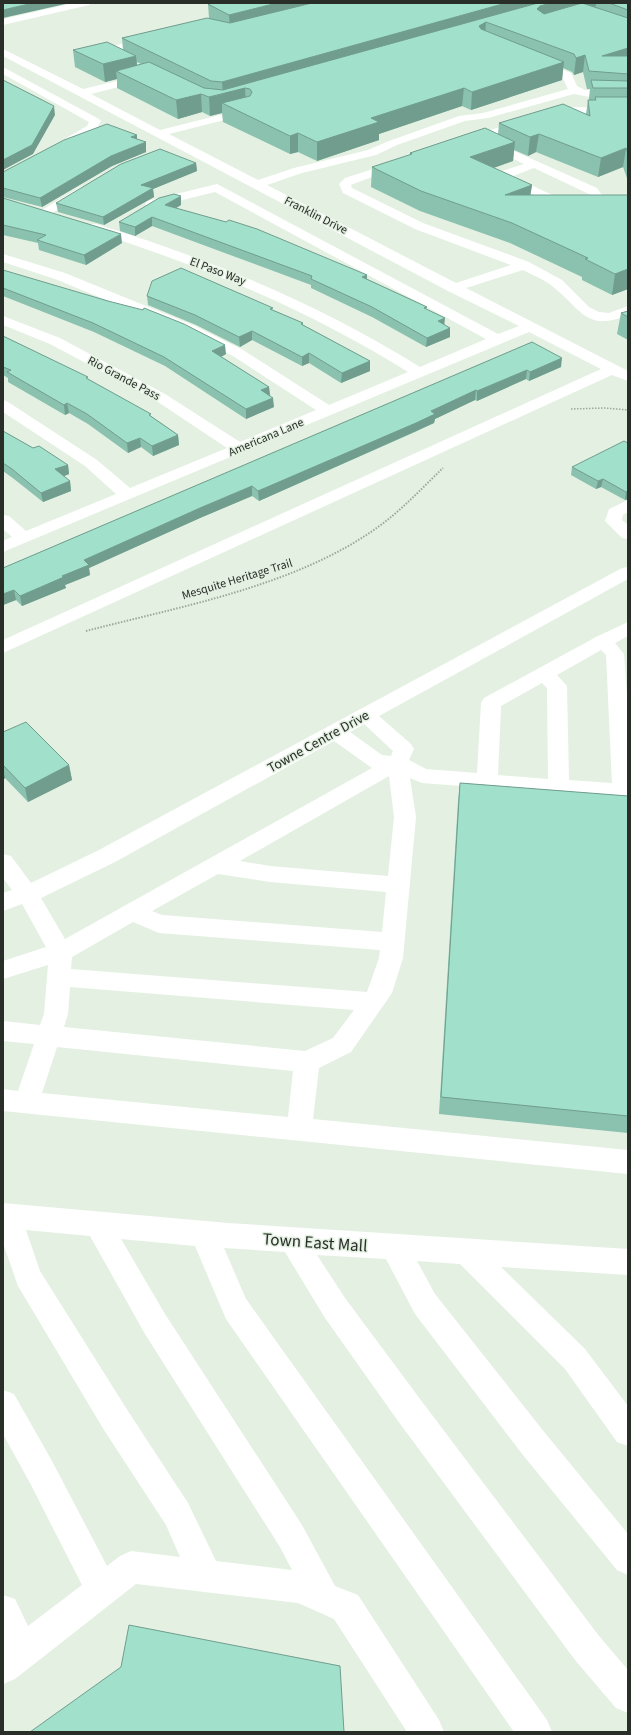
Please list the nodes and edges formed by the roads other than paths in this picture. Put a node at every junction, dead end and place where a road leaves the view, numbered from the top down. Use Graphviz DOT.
graph roads {
  1 [pos="86,3"];
  2 [pos="3,22"];
  3 [pos="162,36"];
  4 [pos="3,52"];
  5 [pos="526,59"];
  6 [pos="3,70"];
  7 [pos="154,79"];
  8 [pos="575,90"];
  9 [pos="81,93"];
  10 [pos="628,95"];
  11 [pos="94,100"];
  12 [pos="262,107"];
  13 [pos="628,111"];
  14 [pos="160,133"];
  15 [pos="476,138"];
  16 [pos="183,145"];
  17 [pos="454,145"];
  18 [pos="168,149"];
  19 [pos="52,150"];
  20 [pos="344,160"];
  21 [pos="409,160"];
  22 [pos="535,164"];
  23 [pos="372,173"];
  24 [pos="90,185"];
  25 [pos="257,185"];
  26 [pos="30,209"];
  27 [pos="142,210"];
  28 [pos="43,213"];
  29 [pos="64,219"];
  30 [pos="78,223"];
  31 [pos="118,224"];
  32 [pos="106,231"];
  33 [pos="3,258"];
  34 [pos="524,264"];
  35 [pos="537,272"];
  36 [pos="453,288"];
  37 [pos="467,295"];
  38 [pos="628,310"];
  39 [pos="3,320"];
  40 [pos="528,327"];
  41 [pos="498,340"];
  42 [pos="612,369"];
  43 [pos="419,373"];
  44 [pos="628,377"];
  45 [pos="3,405"];
  46 [pos="328,411"];
  47 [pos="238,448"];
  48 [pos="128,495"];
  49 [pos="628,505"];
  50 [pos="3,520"];
  51 [pos="628,534"];
  52 [pos="24,538"];
  53 [pos="3,547"];
  54 [pos="624,579"];
  55 [pos="628,628"];
  56 [pos="603,642"];
  57 [pos="3,647"];
  58 [pos="544,674"];
  59 [pos="366,715"];
  60 [pos="336,732"];
  61 [pos="398,763"];
  62 [pos="487,782"];
  63 [pos="559,787"];
  64 [pos="626,792"];
  65 [pos="3,862"];
  66 [pos="214,865"];
  67 [pos="398,885"];
  68 [pos="27,894"];
  69 [pos="3,902"];
  70 [pos="133,912"];
  71 [pos="393,942"];
  72 [pos="61,952"];
  73 [pos="3,970"];
  74 [pos="59,977"];
  75 [pos="374,1002"];
  76 [pos="3,1031"];
  77 [pos="49,1034"];
  78 [pos="307,1062"];
  79 [pos="14,1102"];
  80 [pos="299,1129"];
  81 [pos="628,1162"];
  82 [pos="5,1215"];
  83 [pos="98,1224"];
  84 [pos="204,1234"];
  85 [pos="293,1241"];
  86 [pos="394,1247"];
  87 [pos="467,1252"];
  88 [pos="628,1262"];
  89 [pos="3,1405"];
  90 [pos="628,1431"];
  91 [pos="628,1559"];
  92 [pos="206,1576"];
  93 [pos="102,1590"];
  94 [pos="324,1598"];
  95 [pos="3,1610"];
  96 [pos="13,1659"];
  97 [pos="628,1696"];
  98 [pos="427,1732"];
  99 [pos="535,1732"];
  1 -- 2 [label="street"];
  3 -- 7 [label="street"];
  4 -- 9 [label="street, Franklin Drive"];
  5 -- 8 [label="street"];
  6 -- 19 [label="street"];
  7 -- 9 [label="street"];
  7 -- 11 [label="street"];
  8 -- 10 [label="street"];
  8 -- 20 [label="street"];
  9 -- 11 [label="street, Franklin Drive"];
  11 -- 14 [label="street, Franklin Drive"];
  12 -- 14 [label="street"];
  13 -- 15 [label="street"];
  14 -- 16 [label="street, Franklin Drive"];
  15 -- 17 [label="street"];
  15 -- 22 [label="street"];
  16 -- 18 [label="street"];
  16 -- 25 [label="street, Franklin Drive"];
  20 -- 23 [label="street"];
  20 -- 25 [label="street"];
  21 -- 23 [label="street"];
  22 -- 22 [label="street"];
  23 -- 34 [label="street"];
  24 -- 28 [label="street"];
  25 -- 36 [label="street, Franklin Drive"];
  26 -- 28 [label="street"];
  27 -- 41 [label="street"];
  28 -- 29 [label="street"];
  30 -- 32 [label="street, El Paso Way"];
  31 -- 32 [label="street"];
  32 -- 43 [label="street, El Paso Way"];
  33 -- 46 [label="street"];
  34 -- 35 [label="street"];
  34 -- 36 [label="street"];
  35 -- 37 [label="street"];
  35 -- 38 [label="street"];
  36 -- 37 [label="street, Franklin Drive"];
  37 -- 40 [label="street, Franklin Drive"];
  39 -- 47 [label="street, Rio Grande Pass"];
  40 -- 41 [label="street, Americana Lane"];
  40 -- 42 [label="street, Franklin Drive"];
  41 -- 43 [label="street, Americana Lane"];
  42 -- 44 [label="street, Franklin Drive"];
  42 -- 57 [label="street"];
  43 -- 46 [label="street, Americana Lane"];
  45 -- 48 [label="street"];
  46 -- 47 [label="street, Americana Lane"];
  47 -- 48 [label="street, Americana Lane"];
  48 -- 52 [label="street, Americana Lane"];
  49 -- 51 [label="street"];
  50 -- 52 [label="street"];
  52 -- 53 [label="street, Americana Lane"];
  54 -- 59 [label="street, Towne Centre Drive"];
  55 -- 56 [label="street"];
  56 -- 58 [label="street"];
  56 -- 64 [label="street"];
  58 -- 62 [label="street"];
  58 -- 63 [label="street"];
  59 -- 60 [label="street, Towne Centre Drive"];
  59 -- 61 [label="street"];
  60 -- 61 [label="street"];
  60 -- 68 [label="street, Towne Centre Drive"];
  61 -- 62 [label="street"];
  61 -- 66 [label="street"];
  61 -- 67 [label="street"];
  62 -- 63 [label="street"];
  63 -- 64 [label="street"];
  65 -- 68 [label="street"];
  66 -- 67 [label="street"];
  66 -- 70 [label="street"];
  67 -- 71 [label="street"];
  68 -- 69 [label="street, Towne Centre Drive"];
  68 -- 72 [label="street"];
  70 -- 71 [label="street"];
  70 -- 72 [label="street"];
  71 -- 75 [label="street"];
  72 -- 73 [label="street"];
  72 -- 74 [label="street"];
  74 -- 75 [label="street"];
  74 -- 77 [label="street"];
  75 -- 78 [label="street"];
  76 -- 77 [label="street"];
  77 -- 78 [label="street"];
  77 -- 79 [label="street"];
  78 -- 80 [label="street"];
  79 -- 80 [label="street"];
  80 -- 81 [label="street"];
  82 -- 83 [label="street, Town East Mall"];
  82 -- 92 [label="street"];
  83 -- 84 [label="street, Town East Mall"];
  83 -- 94 [label="street"];
  84 -- 85 [label="street, Town East Mall"];
  84 -- 99 [label="street"];
  85 -- 86 [label="street, Town East Mall"];
  85 -- 97 [label="street"];
  86 -- 87 [label="street, Town East Mall"];
  86 -- 91 [label="street"];
  87 -- 88 [label="street, Town East Mall"];
  87 -- 90 [label="street"];
  89 -- 93 [label="street"];
  92 -- 93 [label="street"];
  92 -- 94 [label="street"];
  93 -- 96 [label="street"];
  94 -- 98 [label="street"];
  95 -- 96 [label="street"];
}
